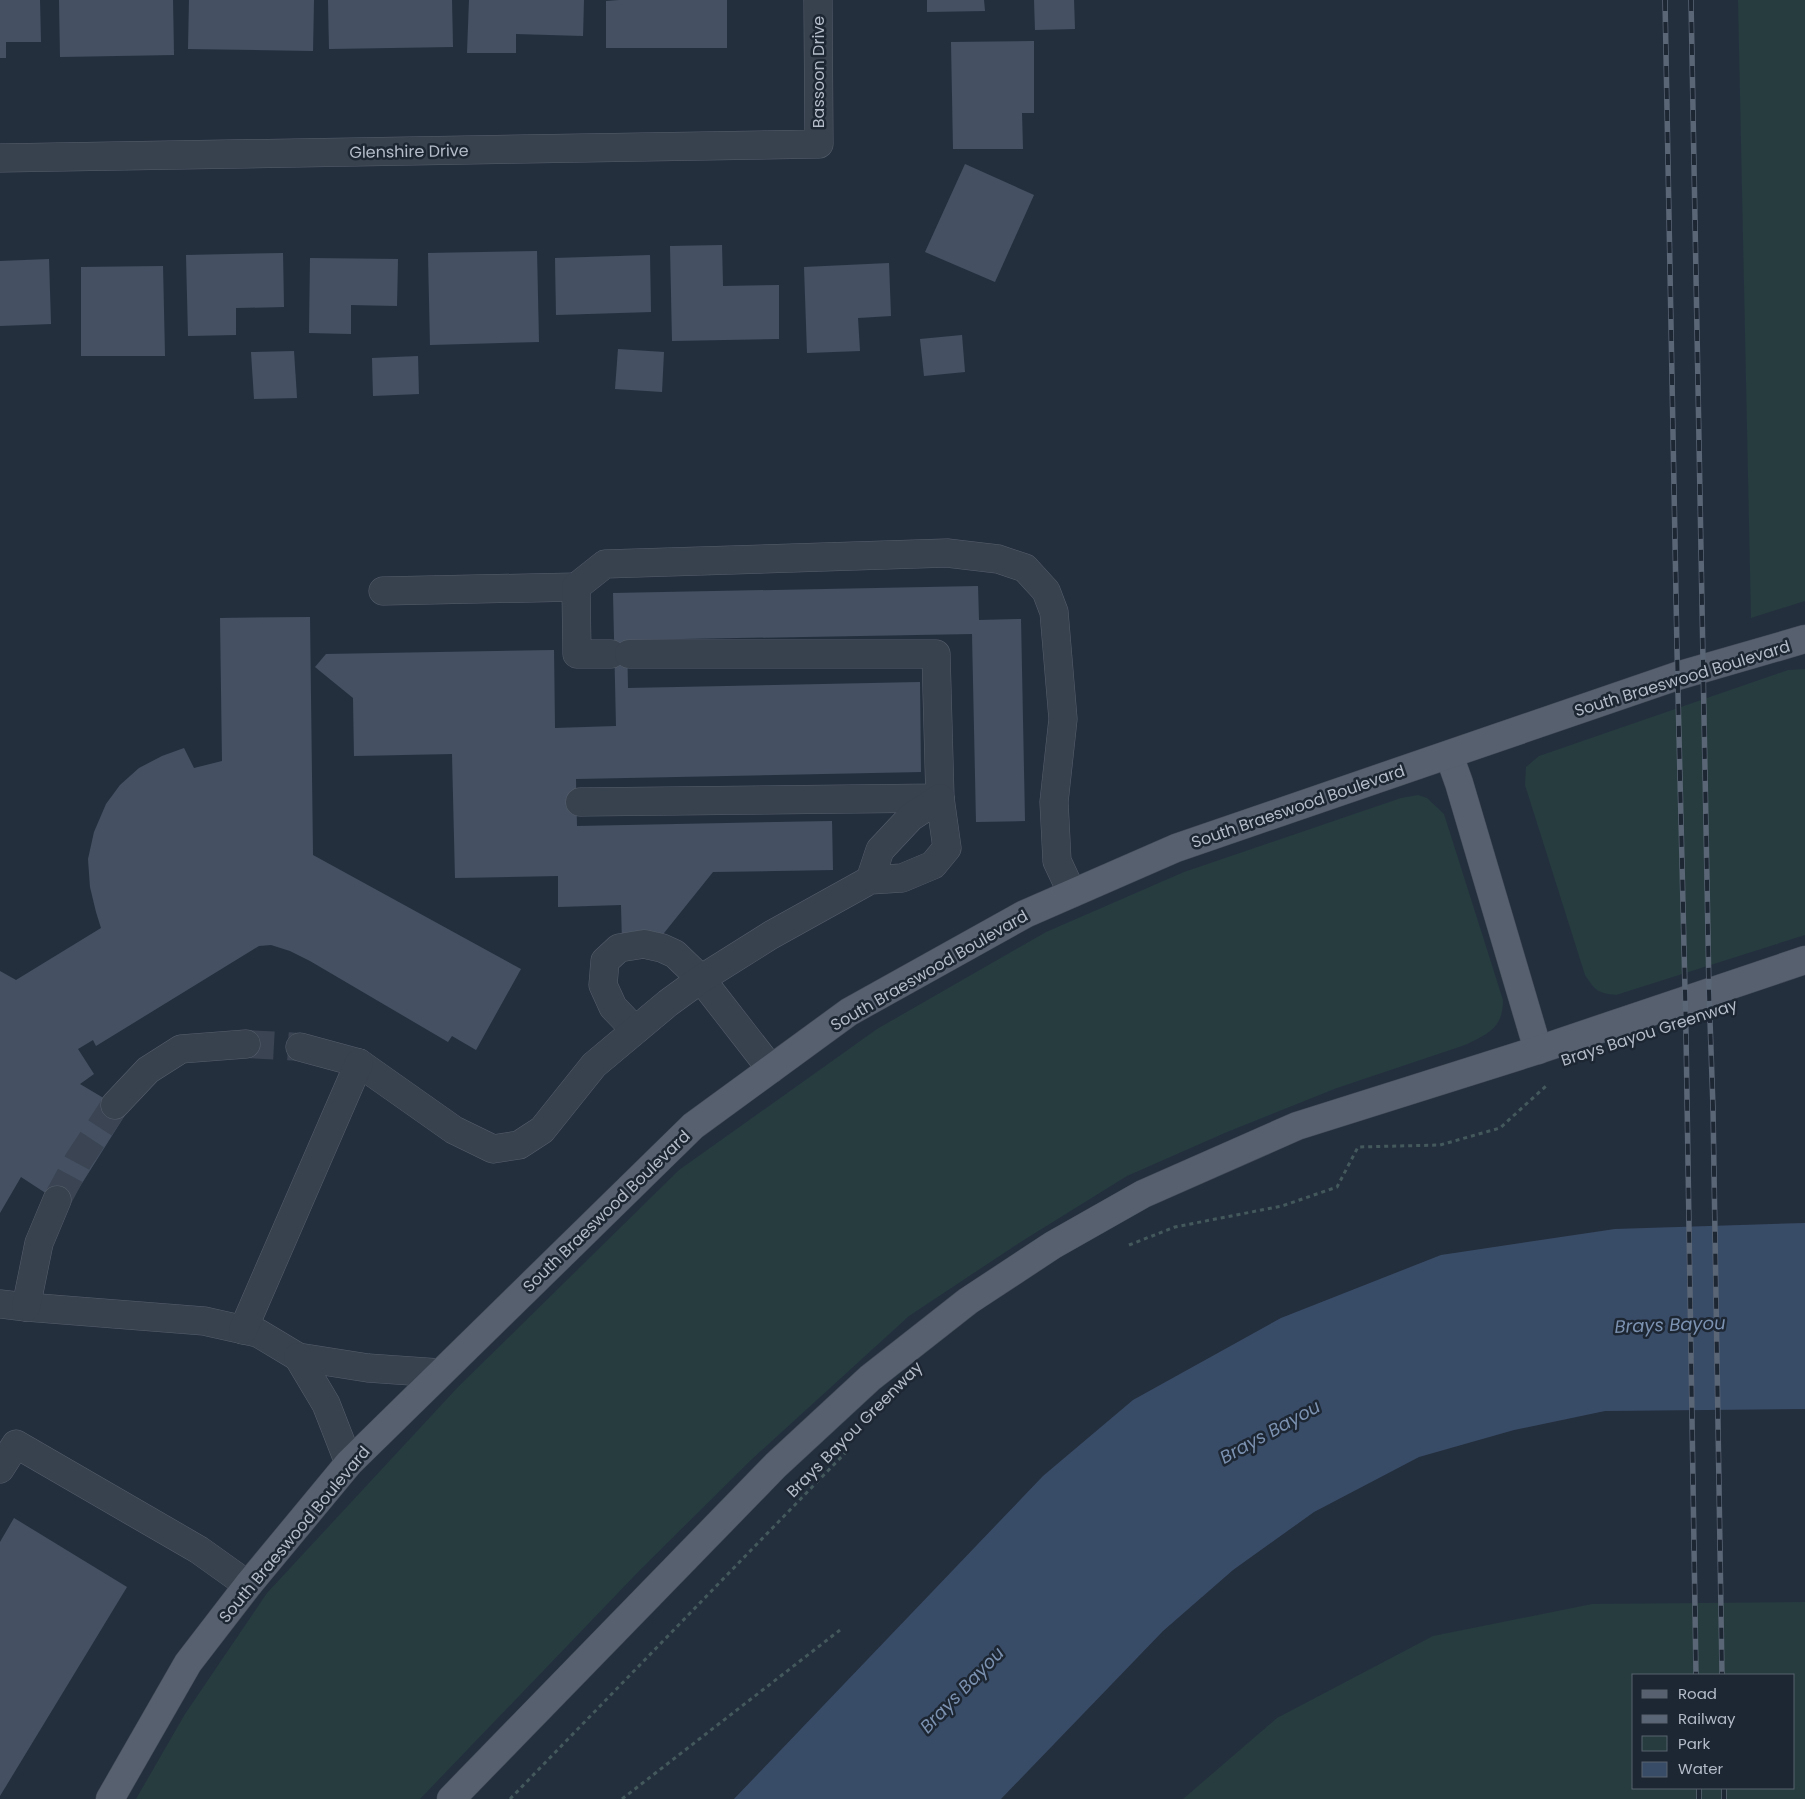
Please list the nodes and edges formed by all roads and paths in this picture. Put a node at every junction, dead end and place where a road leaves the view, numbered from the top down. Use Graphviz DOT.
graph roads {
  1 [pos="818,0"];
  2 [pos="819,144"];
  3 [pos="0,158"];
  4 [pos="576,588"];
  5 [pos="383,591"];
  6 [pos="1805,640"];
  7 [pos="1449,755"];
  8 [pos="940,798"];
  9 [pos="580,802"];
  10 [pos="870,880"];
  11 [pos="1072,893"];
  12 [pos="1805,960"];
  13 [pos="701,979"];
  14 [pos="635,1030"];
  15 [pos="246,1044"];
  16 [pos="300,1047"];
  17 [pos="1538,1050"];
  18 [pos="359,1063"];
  19 [pos="771,1069"];
  20 [pos="1549,1083"];
  21 [pos="115,1105"];
  22 [pos="57,1200"];
  23 [pos="1123,1248"];
  24 [pos="13,1306"];
  25 [pos="243,1330"];
  26 [pos="298,1357"];
  27 [pos="440,1372"];
  28 [pos="855,1443"];
  29 [pos="349,1463"];
  30 [pos="0,1469"];
  31 [pos="248,1585"];
  32 [pos="840,1630"];
  33 [pos="110,1799"];
  34 [pos="451,1799"];
  35 [pos="510,1799"];
  36 [pos="622,1799"];
  1 -- 2 [label="street, Bassoon Drive"];
  2 -- 3 [label="street, Glenshire Drive"];
  4 -- 5 [label="street"];
  4 -- 8 [label="street"];
  4 -- 11 [label="street"];
  6 -- 7 [label="main road, South Braeswood Boulevard"];
  7 -- 11 [label="main road, South Braeswood Boulevard"];
  7 -- 17 [label="main road"];
  8 -- 9 [label="street"];
  8 -- 10 [label="street"];
  8 -- 10 [label="street"];
  10 -- 13 [label="street"];
  11 -- 19 [label="main road, South Braeswood Boulevard"];
  12 -- 17 [label="main road"];
  13 -- 14 [label="street"];
  13 -- 14 [label="street"];
  13 -- 19 [label="street"];
  14 -- 18 [label="street"];
  15 -- 21 [label="street"];
  16 -- 18 [label="street"];
  17 -- 34 [label="main road"];
  18 -- 25 [label="street"];
  19 -- 27 [label="main road, South Braeswood Boulevard"];
  20 -- 23 [label="path, Brays Bayou Greenway"];
  22 -- 24 [label="street"];
  24 -- 25 [label="street"];
  25 -- 26 [label="street"];
  26 -- 27 [label="street"];
  26 -- 29 [label="street"];
  27 -- 29 [label="main road, South Braeswood Boulevard"];
  28 -- 35 [label="path, Brays Bayou Greenway"];
  29 -- 31 [label="main road, South Braeswood Boulevard"];
  30 -- 31 [label="street"];
  31 -- 33 [label="main road, South Braeswood Boulevard"];
  32 -- 36 [label="path"];
}
